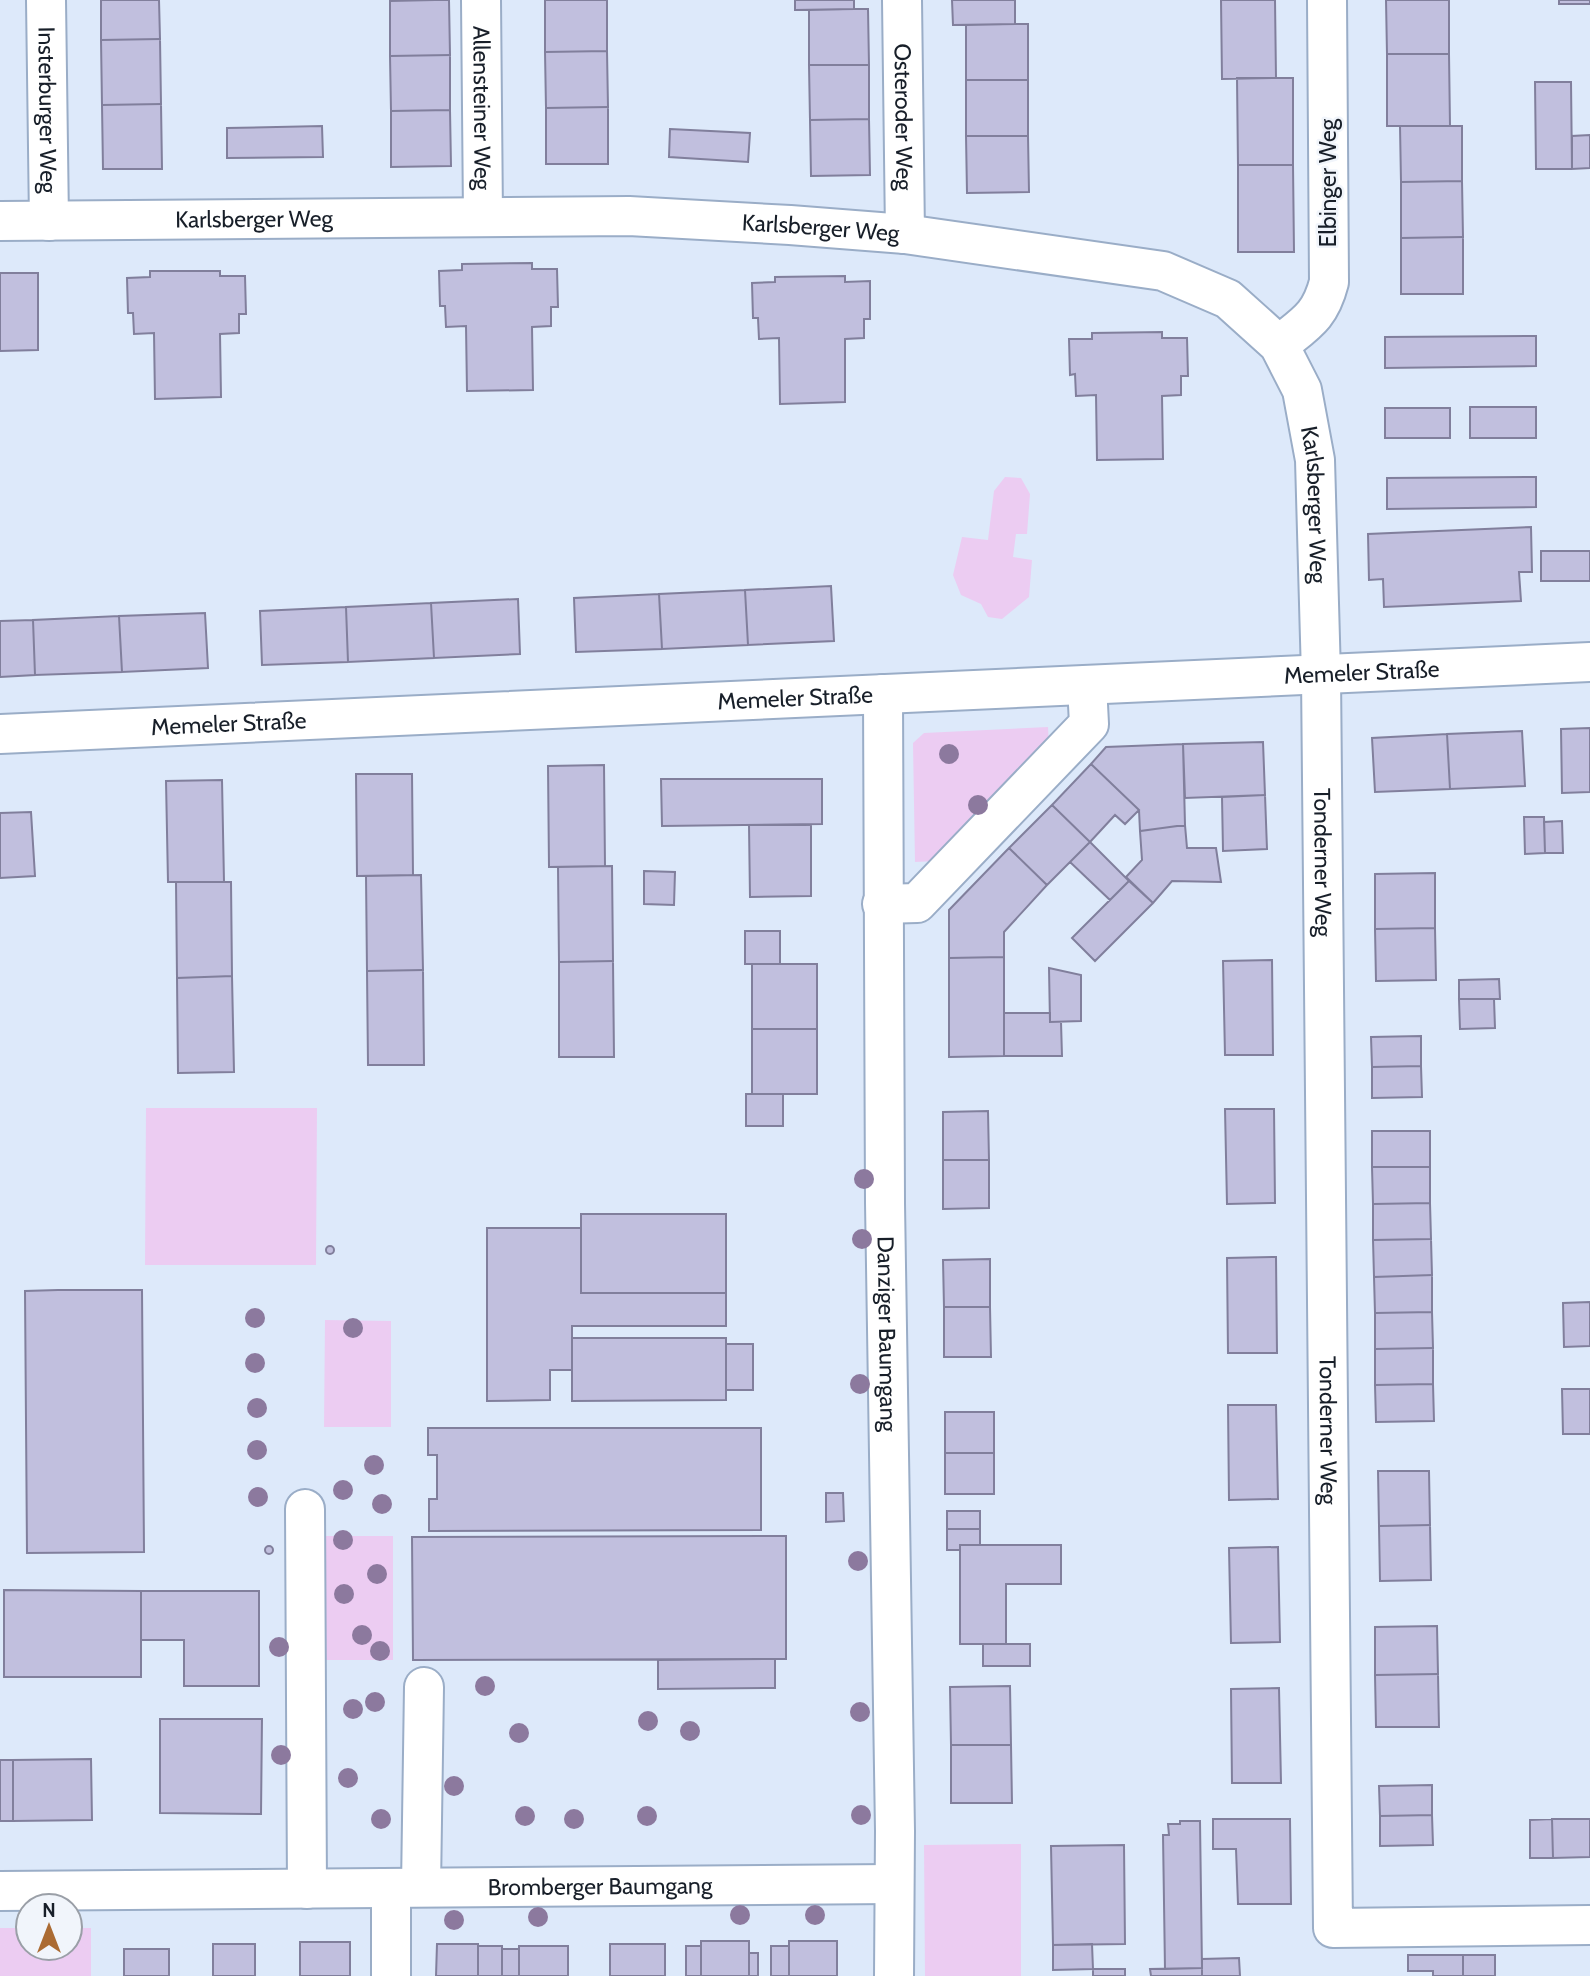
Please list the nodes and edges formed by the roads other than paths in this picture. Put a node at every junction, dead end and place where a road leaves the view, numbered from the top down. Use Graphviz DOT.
graph roads {
  1 [pos="46,0"];
  2 [pos="481,0"];
  3 [pos="902,0"];
  4 [pos="1327,0"];
  5 [pos="483,216"];
  6 [pos="0,221"];
  7 [pos="49,221"];
  8 [pos="905,234"];
  9 [pos="1279,345"];
  10 [pos="1590,662"];
  11 [pos="1321,675"];
  12 [pos="1087,685"];
  13 [pos="883,694"];
  14 [pos="0,734"];
  15 [pos="882,904"];
  16 [pos="305,1508"];
  17 [pos="424,1687"];
  18 [pos="894,1884"];
  19 [pos="307,1888"];
  20 [pos="406,1888"];
  21 [pos="0,1891"];
  22 [pos="1590,1926"];
  23 [pos="391,1976"];
  24 [pos="894,1976"];
  1 -- 7 [label="street, Insterburger Weg"];
  2 -- 5 [label="street, Allensteiner Weg"];
  3 -- 8 [label="street, Osteroder Weg"];
  4 -- 9 [label="street, Elbinger Weg"];
  5 -- 7 [label="street, Karlsberger Weg"];
  5 -- 8 [label="street, Karlsberger Weg"];
  6 -- 7 [label="street, Karlsberger Weg"];
  8 -- 9 [label="street, Karlsberger Weg"];
  9 -- 11 [label="street, Karlsberger Weg"];
  10 -- 11 [label="street, Memeler Straße"];
  11 -- 12 [label="street, Memeler Straße"];
  11 -- 22 [label="street, Tonderner Weg"];
  12 -- 13 [label="street, Memeler Straße"];
  12 -- 15 [label="street"];
  13 -- 14 [label="street, Memeler Straße"];
  13 -- 15 [label="street, Danziger Baumgang"];
  15 -- 18 [label="street, Danziger Baumgang"];
  16 -- 19 [label="street"];
  17 -- 20 [label="street"];
  18 -- 20 [label="street, Bromberger Baumgang"];
  18 -- 24 [label="street, Danziger Baumgang"];
  19 -- 20 [label="street, Bromberger Baumgang"];
  19 -- 21 [label="street, Bromberger Baumgang"];
  20 -- 23 [label="street"];
}
